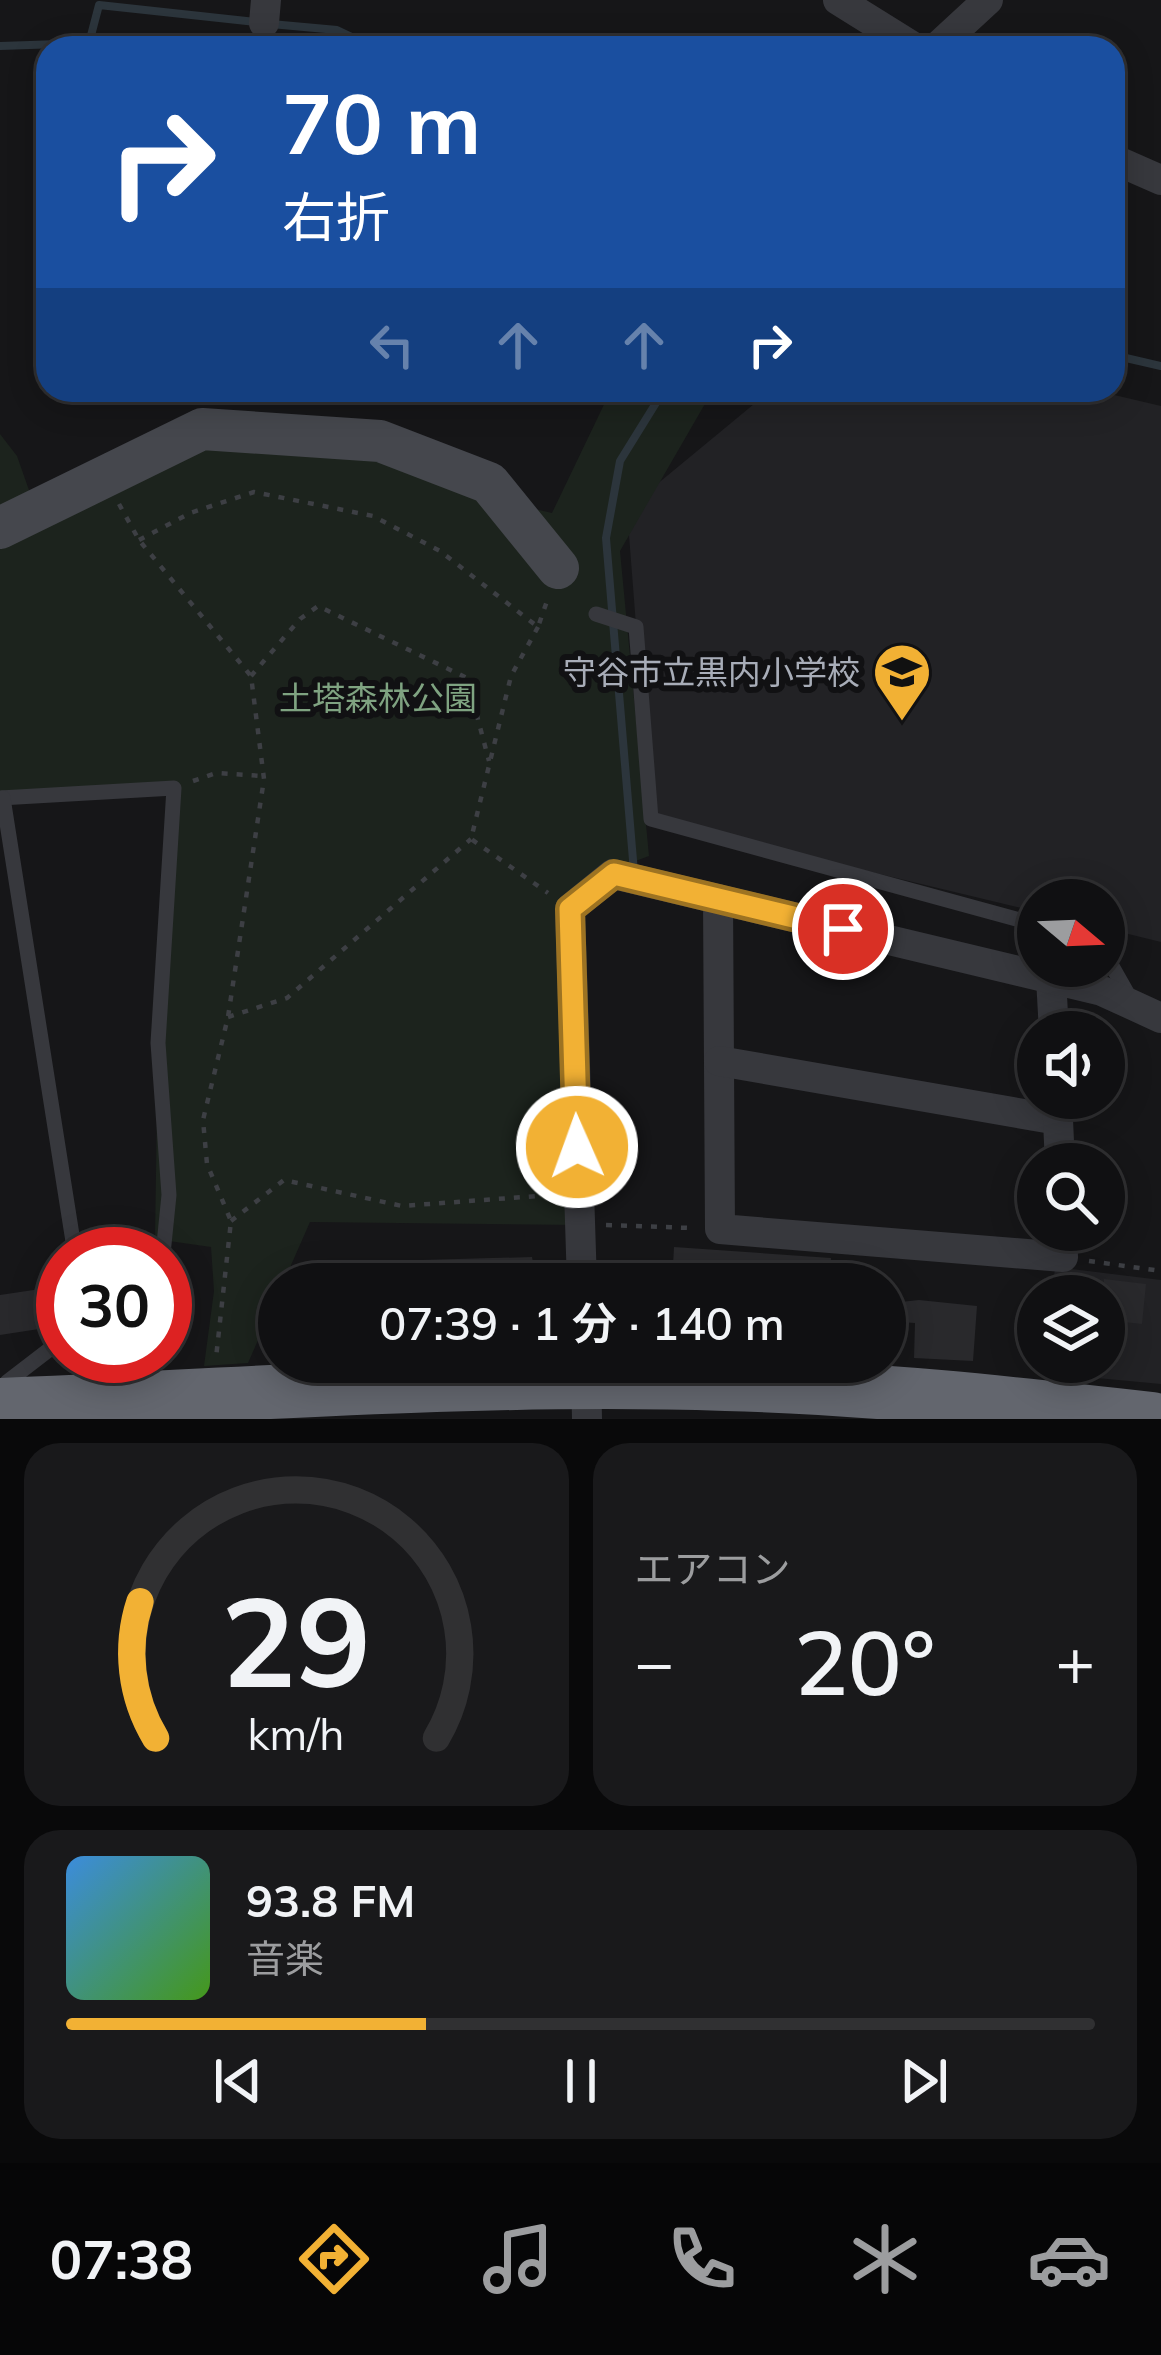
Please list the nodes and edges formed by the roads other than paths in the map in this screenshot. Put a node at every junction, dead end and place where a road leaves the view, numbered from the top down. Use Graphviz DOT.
graph roads {
  1 [pos="988,0"];
  2 [pos="843,2"];
  3 [pos="896,36"];
  4 [pos="949,36"];
  5 [pos="1125,164"];
  6 [pos="1161,180"];
  7 [pos="4,517"];
  8 [pos="558,568"];
  9 [pos="596,614"];
  10 [pos="2,798"];
  11 [pos="718,899"];
  12 [pos="1017,919"];
  13 [pos="1017,970"];
  14 [pos="1125,981"];
  15 [pos="1084,987"];
  16 [pos="1148,1012"];
  17 [pos="719,1061"];
  18 [pos="1017,1103"];
  19 [pos="71,1227"];
  20 [pos="166,1227"];
  21 [pos="1017,1242"];
  22 [pos="581,1263"];
  23 [pos="36,1360"];
  24 [pos="192,1378"];
  25 [pos="121,1383"];
  26 [pos="586,1388"];
  27 [pos="2,1405"];
  28 [pos="1151,1419"];
  1 -- 4 [label="street"];
  2 -- 3 [label="street"];
  5 -- 6 [label="street"];
  7 -- 8 [label="street"];
  9 -- 12 [label="lane"];
  10 -- 19 [label="lane"];
  10 -- 20 [label="lane"];
  11 -- 13 [label="street"];
  11 -- 17 [label="street"];
  11 -- 22 [label="street"];
  14 -- 16 [label="lane"];
  15 -- 16 [label="street"];
  17 -- 18 [label="street"];
  17 -- 21 [label="street"];
  23 -- 27 [label="lane"];
  24 -- 26 [label="highway"];
  25 -- 27 [label="highway"];
  26 -- 28 [label="highway"];
}
